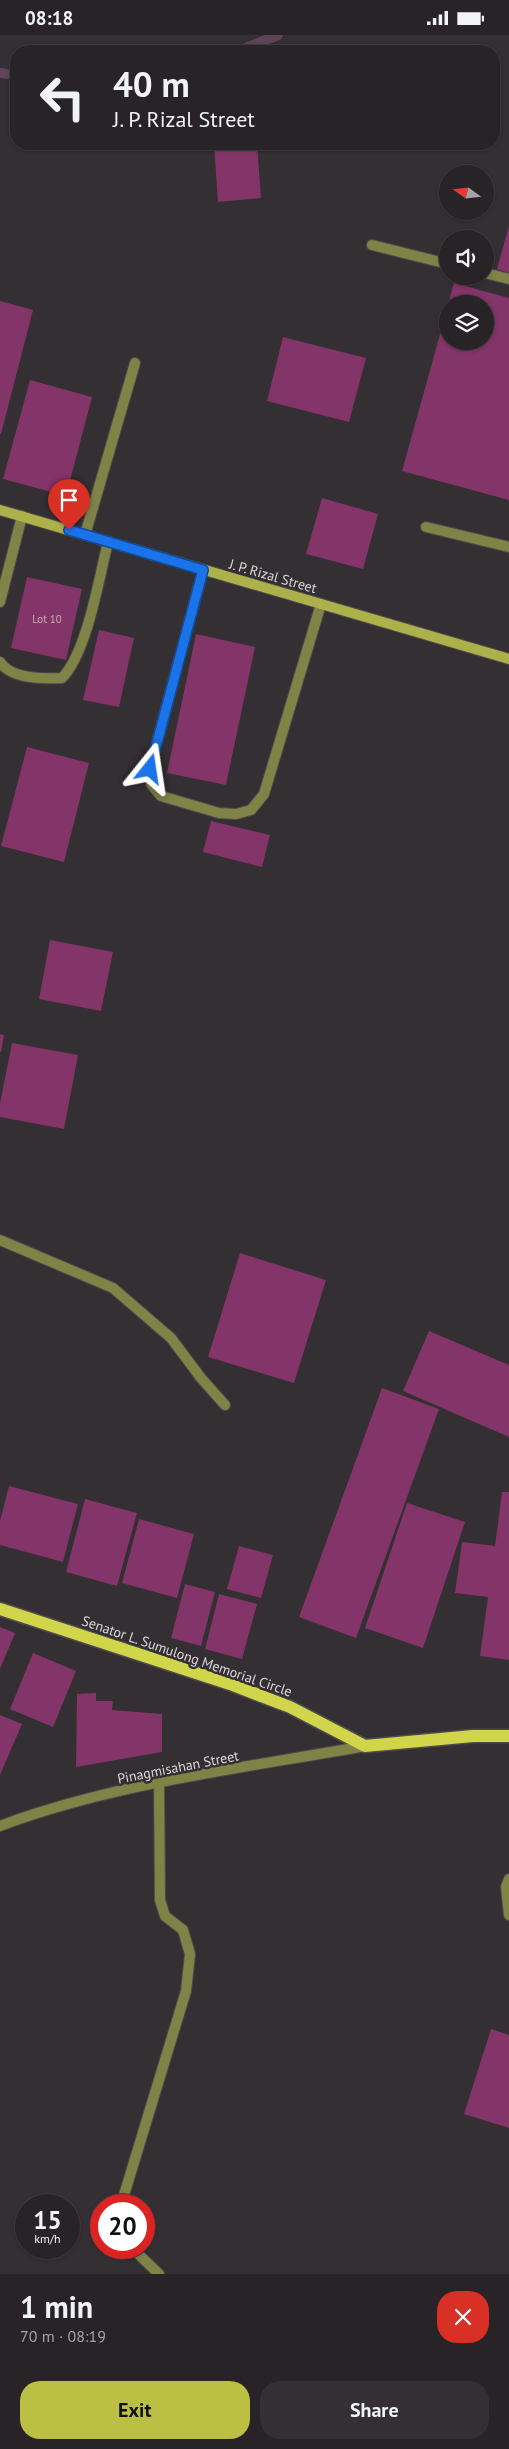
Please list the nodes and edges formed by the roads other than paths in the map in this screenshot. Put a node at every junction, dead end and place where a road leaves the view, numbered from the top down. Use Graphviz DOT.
graph roads {
  1 [pos="372,245"];
  2 [pos="439,262"];
  3 [pos="494,275"];
  4 [pos="509,279"];
  5 [pos="134,363"];
  6 [pos="0,510"];
  7 [pos="22,516"];
  8 [pos="426,527"];
  9 [pos="85,535"];
  10 [pos="108,542"];
  11 [pos="509,547"];
  12 [pos="203,570"];
  13 [pos="0,602"];
  14 [pos="321,604"];
  15 [pos="509,659"];
  16 [pos="0,662"];
  17 [pos="0,1240"];
  18 [pos="225,1405"];
  19 [pos="0,1609"];
  20 [pos="509,1736"];
  21 [pos="365,1746"];
  22 [pos="159,1783"];
  23 [pos="0,1826"];
  24 [pos="509,1879"];
  25 [pos="509,1915"];
  26 [pos="124,2194"];
  27 [pos="143,2259"];
  28 [pos="159,2274"];
  1 -- 2 [label="street"];
  3 -- 4 [label="street"];
  5 -- 9 [label="street"];
  6 -- 7 [label="main road, J. P. Rizal Street"];
  7 -- 9 [label="main road, J. P. Rizal Street"];
  7 -- 13 [label="street"];
  8 -- 11 [label="street"];
  9 -- 10 [label="main road, J. P. Rizal Street"];
  10 -- 12 [label="main road, J. P. Rizal Street"];
  10 -- 16 [label="street"];
  12 -- 14 [label="main road, J. P. Rizal Street"];
  12 -- 14 [label="street"];
  14 -- 15 [label="main road, J. P. Rizal Street"];
  17 -- 18 [label="street"];
  19 -- 21 [label="main road, Senator L. Sumulong Memorial Circle"];
  20 -- 21 [label="main road"];
  21 -- 22 [label="street, Pinagmisahan Street"];
  22 -- 23 [label="street, Pinagmisahan Street"];
  22 -- 26 [label="street"];
  24 -- 25 [label="street"];
  27 -- 28 [label="street"];
}
